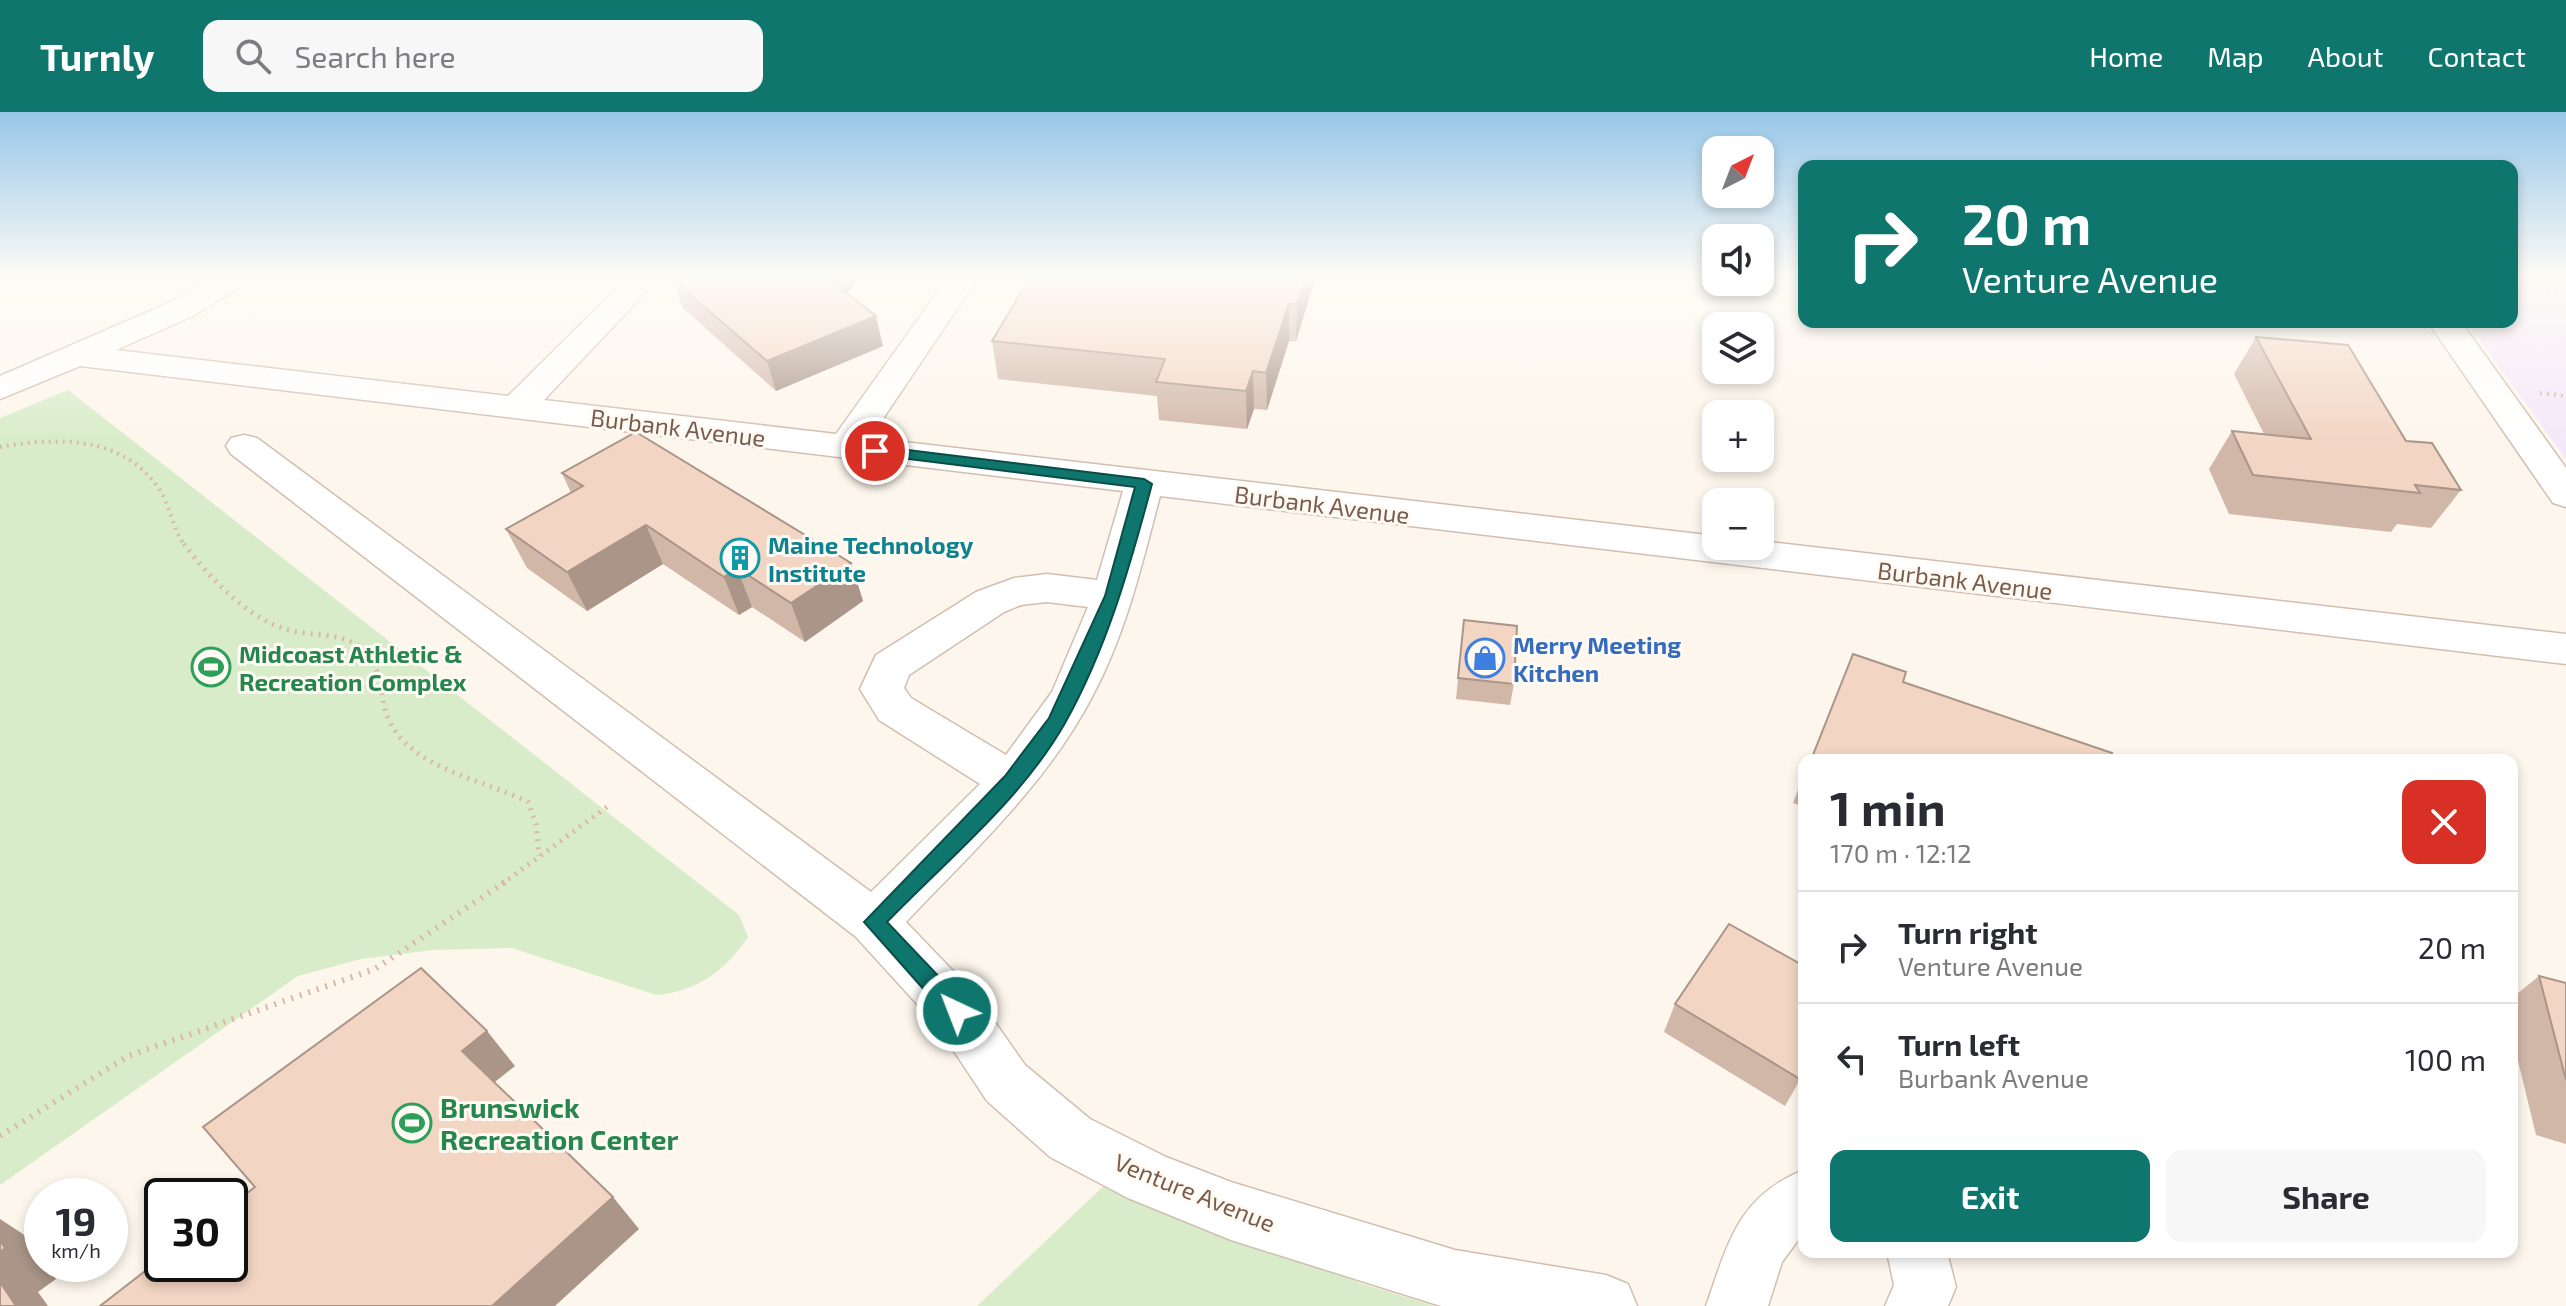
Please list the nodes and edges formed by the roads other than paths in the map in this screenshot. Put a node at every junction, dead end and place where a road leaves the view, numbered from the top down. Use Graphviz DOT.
graph roads {
  1 [pos="132,332"];
  2 [pos="591,332"];
  3 [pos="925,332"];
  4 [pos="2451,332"];
  5 [pos="78,356"];
  6 [pos="0,389"];
  7 [pos="517,407"];
  8 [pos="244,446"];
  9 [pos="845,447"];
  10 [pos="1144,484"];
  11 [pos="2566,495"];
  12 [pos="1113,596"];
  13 [pos="2566,649"];
  14 [pos="1012,781"];
  15 [pos="874,922"];
  16 [pos="1798,1200"];
  17 [pos="1918,1258"];
  18 [pos="1606,1306"];
  19 [pos="1737,1306"];
  20 [pos="1916,1306"];
  1 -- 5 [label="street"];
  2 -- 7 [label="street"];
  3 -- 9 [label="street"];
  4 -- 11 [label="street"];
  5 -- 6 [label="street"];
  5 -- 7 [label="street, Burbank Avenue"];
  7 -- 9 [label="street, Burbank Avenue"];
  8 -- 15 [label="street, Venture Avenue"];
  9 -- 10 [label="street, Burbank Avenue"];
  10 -- 12 [label="street"];
  10 -- 13 [label="street, Burbank Avenue"];
  12 -- 14 [label="street"];
  12 -- 14 [label="street"];
  14 -- 15 [label="street"];
  15 -- 18 [label="street, Venture Avenue"];
  16 -- 19 [label="street"];
  17 -- 20 [label="street"];
}
